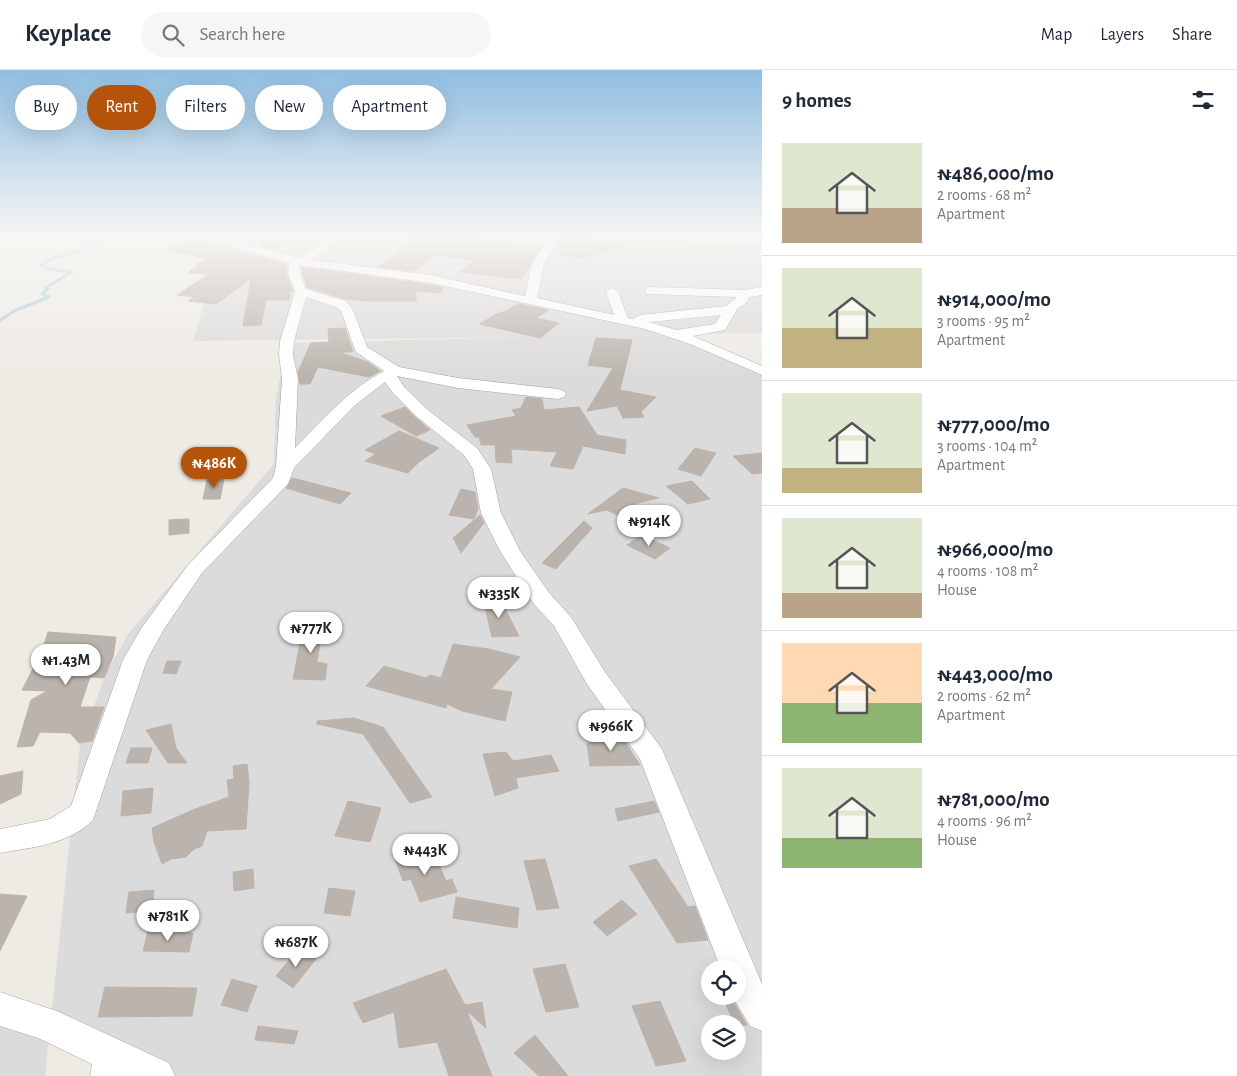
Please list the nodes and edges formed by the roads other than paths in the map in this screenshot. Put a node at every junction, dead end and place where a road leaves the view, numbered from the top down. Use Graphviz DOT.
graph roads {
  1 [pos="297,283"];
  2 [pos="450,283"];
  3 [pos="534,283"];
  4 [pos="301,291"];
  5 [pos="650,291"];
  6 [pos="762,291"];
  7 [pos="612,292"];
  8 [pos="745,294"];
  9 [pos="530,300"];
  10 [pos="730,310"];
  11 [pos="625,320"];
  12 [pos="676,334"];
  13 [pos="762,358"];
  14 [pos="743,362"];
  15 [pos="762,371"];
  16 [pos="391,373"];
  17 [pos="558,394"];
  18 [pos="285,466"];
  19 [pos="0,841"];
  20 [pos="0,1009"];
  21 [pos="762,1014"];
  22 [pos="110,1065"];
  23 [pos="156,1076"];
  1 -- 4 [label="street"];
  2 -- 9 [label="street"];
  3 -- 9 [label="street"];
  4 -- 16 [label="street"];
  4 -- 18 [label="street"];
  5 -- 8 [label="street"];
  6 -- 8 [label="street"];
  7 -- 11 [label="street"];
  8 -- 10 [label="street"];
  9 -- 11 [label="street"];
  10 -- 11 [label="street"];
  10 -- 12 [label="street"];
  11 -- 12 [label="street"];
  12 -- 14 [label="street"];
  13 -- 14 [label="street"];
  14 -- 15 [label="street"];
  16 -- 17 [label="street"];
  16 -- 18 [label="street"];
  16 -- 21 [label="street"];
  18 -- 19 [label="street"];
  20 -- 22 [label="street"];
  22 -- 23 [label="street"];
}
